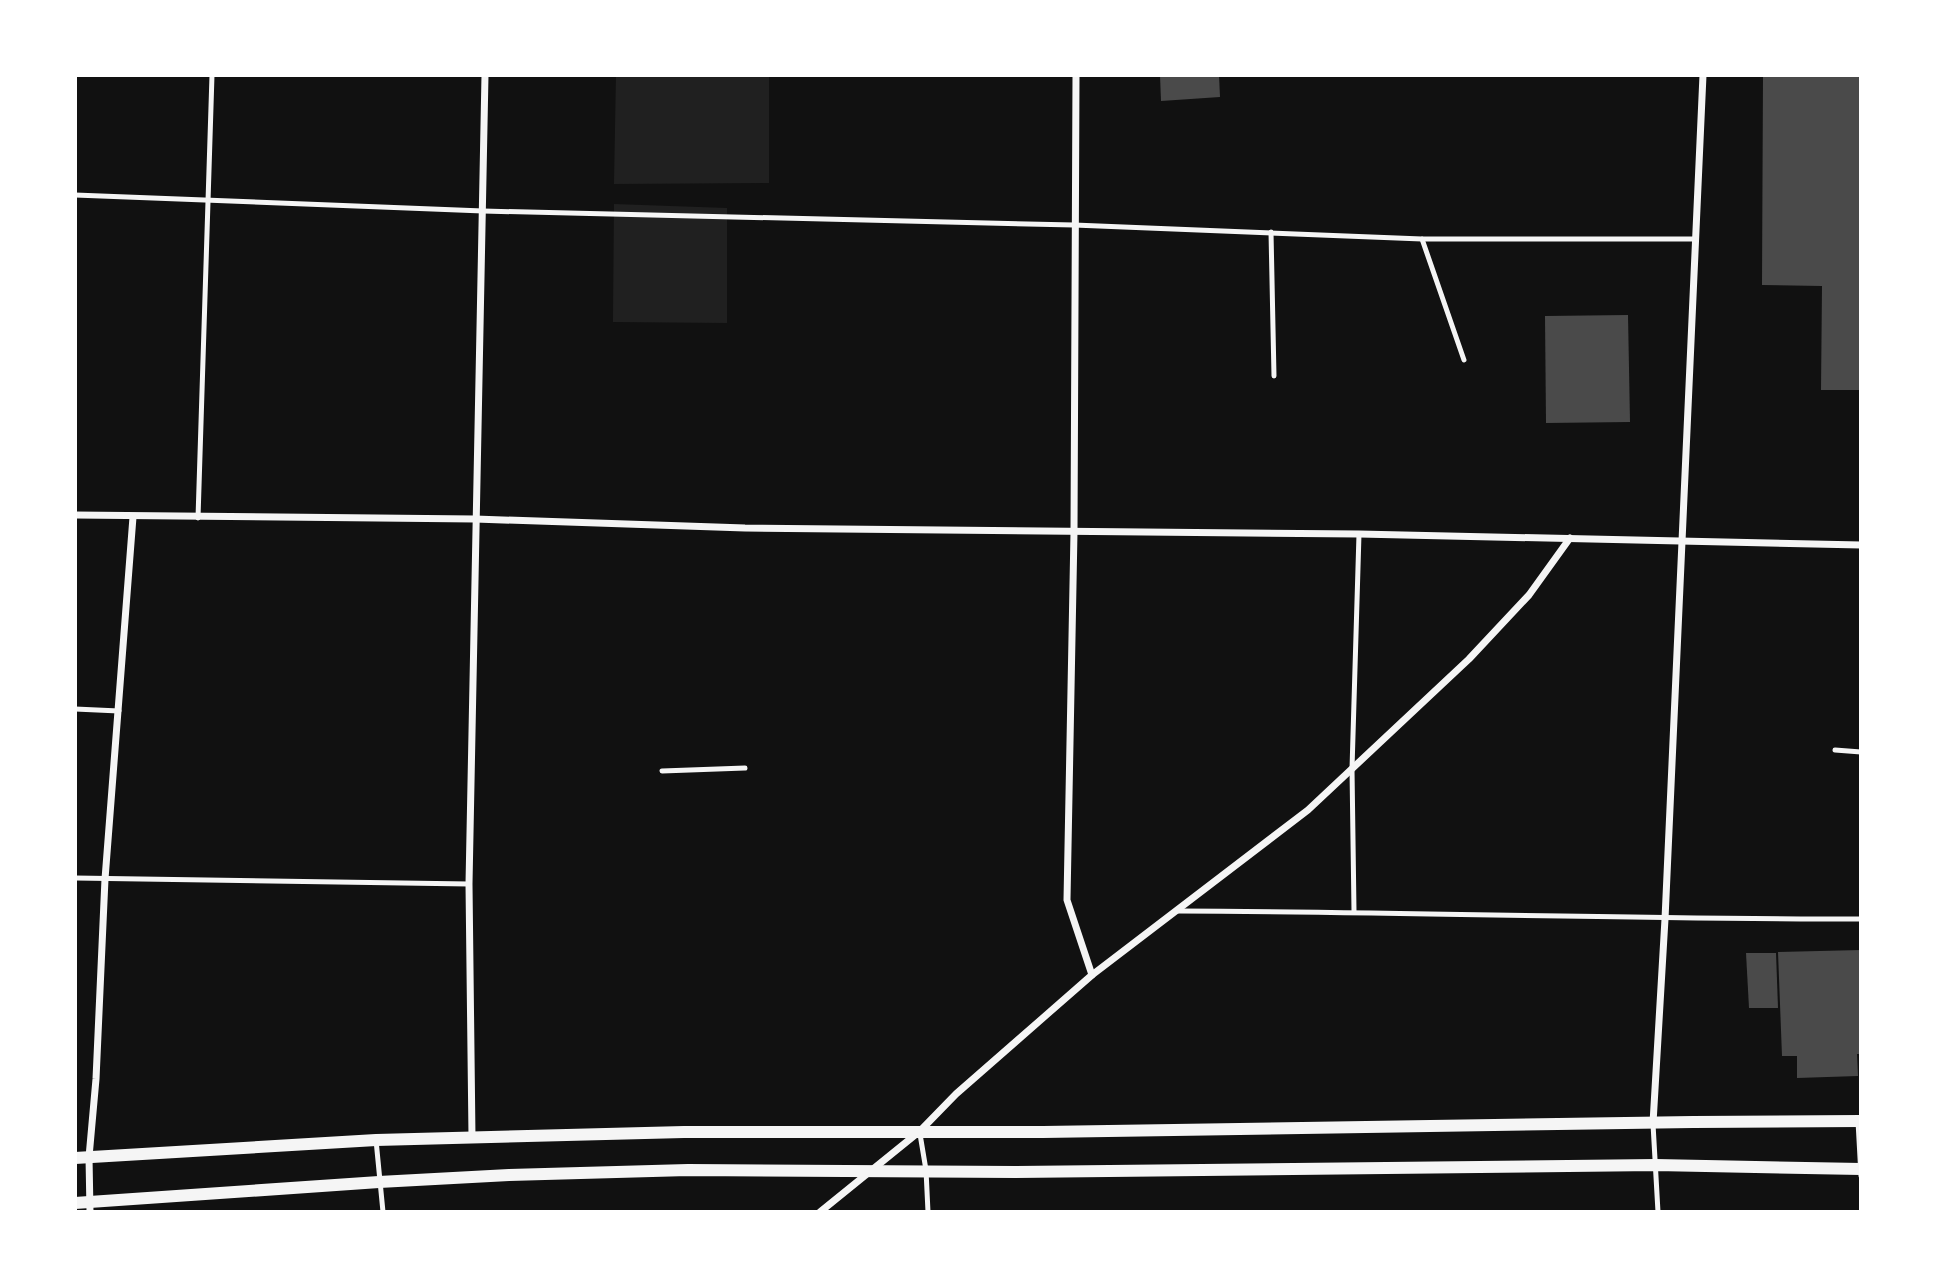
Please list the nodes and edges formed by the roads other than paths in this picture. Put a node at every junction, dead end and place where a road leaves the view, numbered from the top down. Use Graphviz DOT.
graph roads {
  1 [pos="212,75"];
  2 [pos="485,75"];
  3 [pos="1076,75"];
  4 [pos="1703,75"];
  5 [pos="75,195"];
  6 [pos="208,200"];
  7 [pos="483,211"];
  8 [pos="1074,225"];
  9 [pos="1271,232"];
  10 [pos="1422,239"];
  11 [pos="1695,239"];
  12 [pos="1464,360"];
  13 [pos="1274,376"];
  14 [pos="75,515"];
  15 [pos="133,517"];
  16 [pos="198,518"];
  17 [pos="475,519"];
  18 [pos="1074,531"];
  19 [pos="1359,534"];
  20 [pos="1570,538"];
  21 [pos="1681,541"];
  22 [pos="1861,545"];
  23 [pos="75,709"];
  24 [pos="119,711"];
  25 [pos="1835,750"];
  26 [pos="1861,752"];
  27 [pos="745,768"];
  28 [pos="1352,769"];
  29 [pos="662,771"];
  30 [pos="75,878"];
  31 [pos="105,879"];
  32 [pos="469,884"];
  33 [pos="1177,911"];
  34 [pos="1354,912"];
  35 [pos="1665,919"];
  36 [pos="1861,919"];
  37 [pos="1092,975"];
  38 [pos="1860,1121"];
  39 [pos="1653,1124"];
  40 [pos="920,1131"];
  41 [pos="472,1137"];
  42 [pos="376,1140"];
  43 [pos="82,1158"];
  44 [pos="1656,1165"];
  45 [pos="1861,1169"];
  46 [pos="926,1170"];
  47 [pos="869,1172"];
  48 [pos="1861,1176"];
  49 [pos="379,1182"];
  50 [pos="75,1203"];
  51 [pos="90,1207"];
  52 [pos="383,1212"];
  53 [pos="820,1212"];
  54 [pos="928,1212"];
  55 [pos="1658,1212"];
  1 -- 6 [label="lane"];
  2 -- 7 [label="street"];
  3 -- 8 [label="street"];
  4 -- 11 [label="street"];
  5 -- 6 [label="lane"];
  6 -- 7 [label="lane"];
  6 -- 16 [label="lane"];
  7 -- 8 [label="lane"];
  7 -- 17 [label="street"];
  8 -- 9 [label="lane"];
  8 -- 18 [label="street"];
  9 -- 10 [label="lane"];
  9 -- 13 [label="lane"];
  10 -- 11 [label="lane"];
  10 -- 12 [label="lane"];
  11 -- 21 [label="street"];
  14 -- 15 [label="street"];
  15 -- 16 [label="street"];
  15 -- 24 [label="street"];
  16 -- 17 [label="street"];
  17 -- 18 [label="street"];
  17 -- 32 [label="street"];
  18 -- 19 [label="street"];
  18 -- 37 [label="street"];
  19 -- 20 [label="street"];
  19 -- 28 [label="lane"];
  20 -- 21 [label="street"];
  20 -- 28 [label="street"];
  21 -- 22 [label="street"];
  21 -- 35 [label="street"];
  23 -- 24 [label="lane"];
  24 -- 31 [label="street"];
  25 -- 26 [label="lane"];
  27 -- 29 [label="lane"];
  28 -- 33 [label="street"];
  28 -- 34 [label="lane"];
  30 -- 31 [label="lane"];
  31 -- 32 [label="lane"];
  31 -- 43 [label="street"];
  32 -- 41 [label="street"];
  33 -- 34 [label="lane"];
  33 -- 37 [label="street"];
  34 -- 35 [label="lane"];
  35 -- 36 [label="lane"];
  35 -- 39 [label="street"];
  37 -- 40 [label="street"];
  38 -- 39 [label="street"];
  38 -- 45 [label="lane"];
  39 -- 40 [label="street"];
  39 -- 44 [label="lane"];
  40 -- 41 [label="street"];
  40 -- 46 [label="lane"];
  40 -- 47 [label="street"];
  41 -- 42 [label="street"];
  42 -- 43 [label="street"];
  42 -- 49 [label="lane"];
  43 -- 51 [label="street"];
  44 -- 45 [label="street"];
  44 -- 46 [label="street"];
  44 -- 55 [label="lane"];
  45 -- 48 [label="lane"];
  46 -- 47 [label="street"];
  46 -- 54 [label="lane"];
  47 -- 49 [label="street"];
  47 -- 53 [label="street"];
  49 -- 51 [label="street"];
  49 -- 52 [label="lane"];
  50 -- 51 [label="street"];
}
